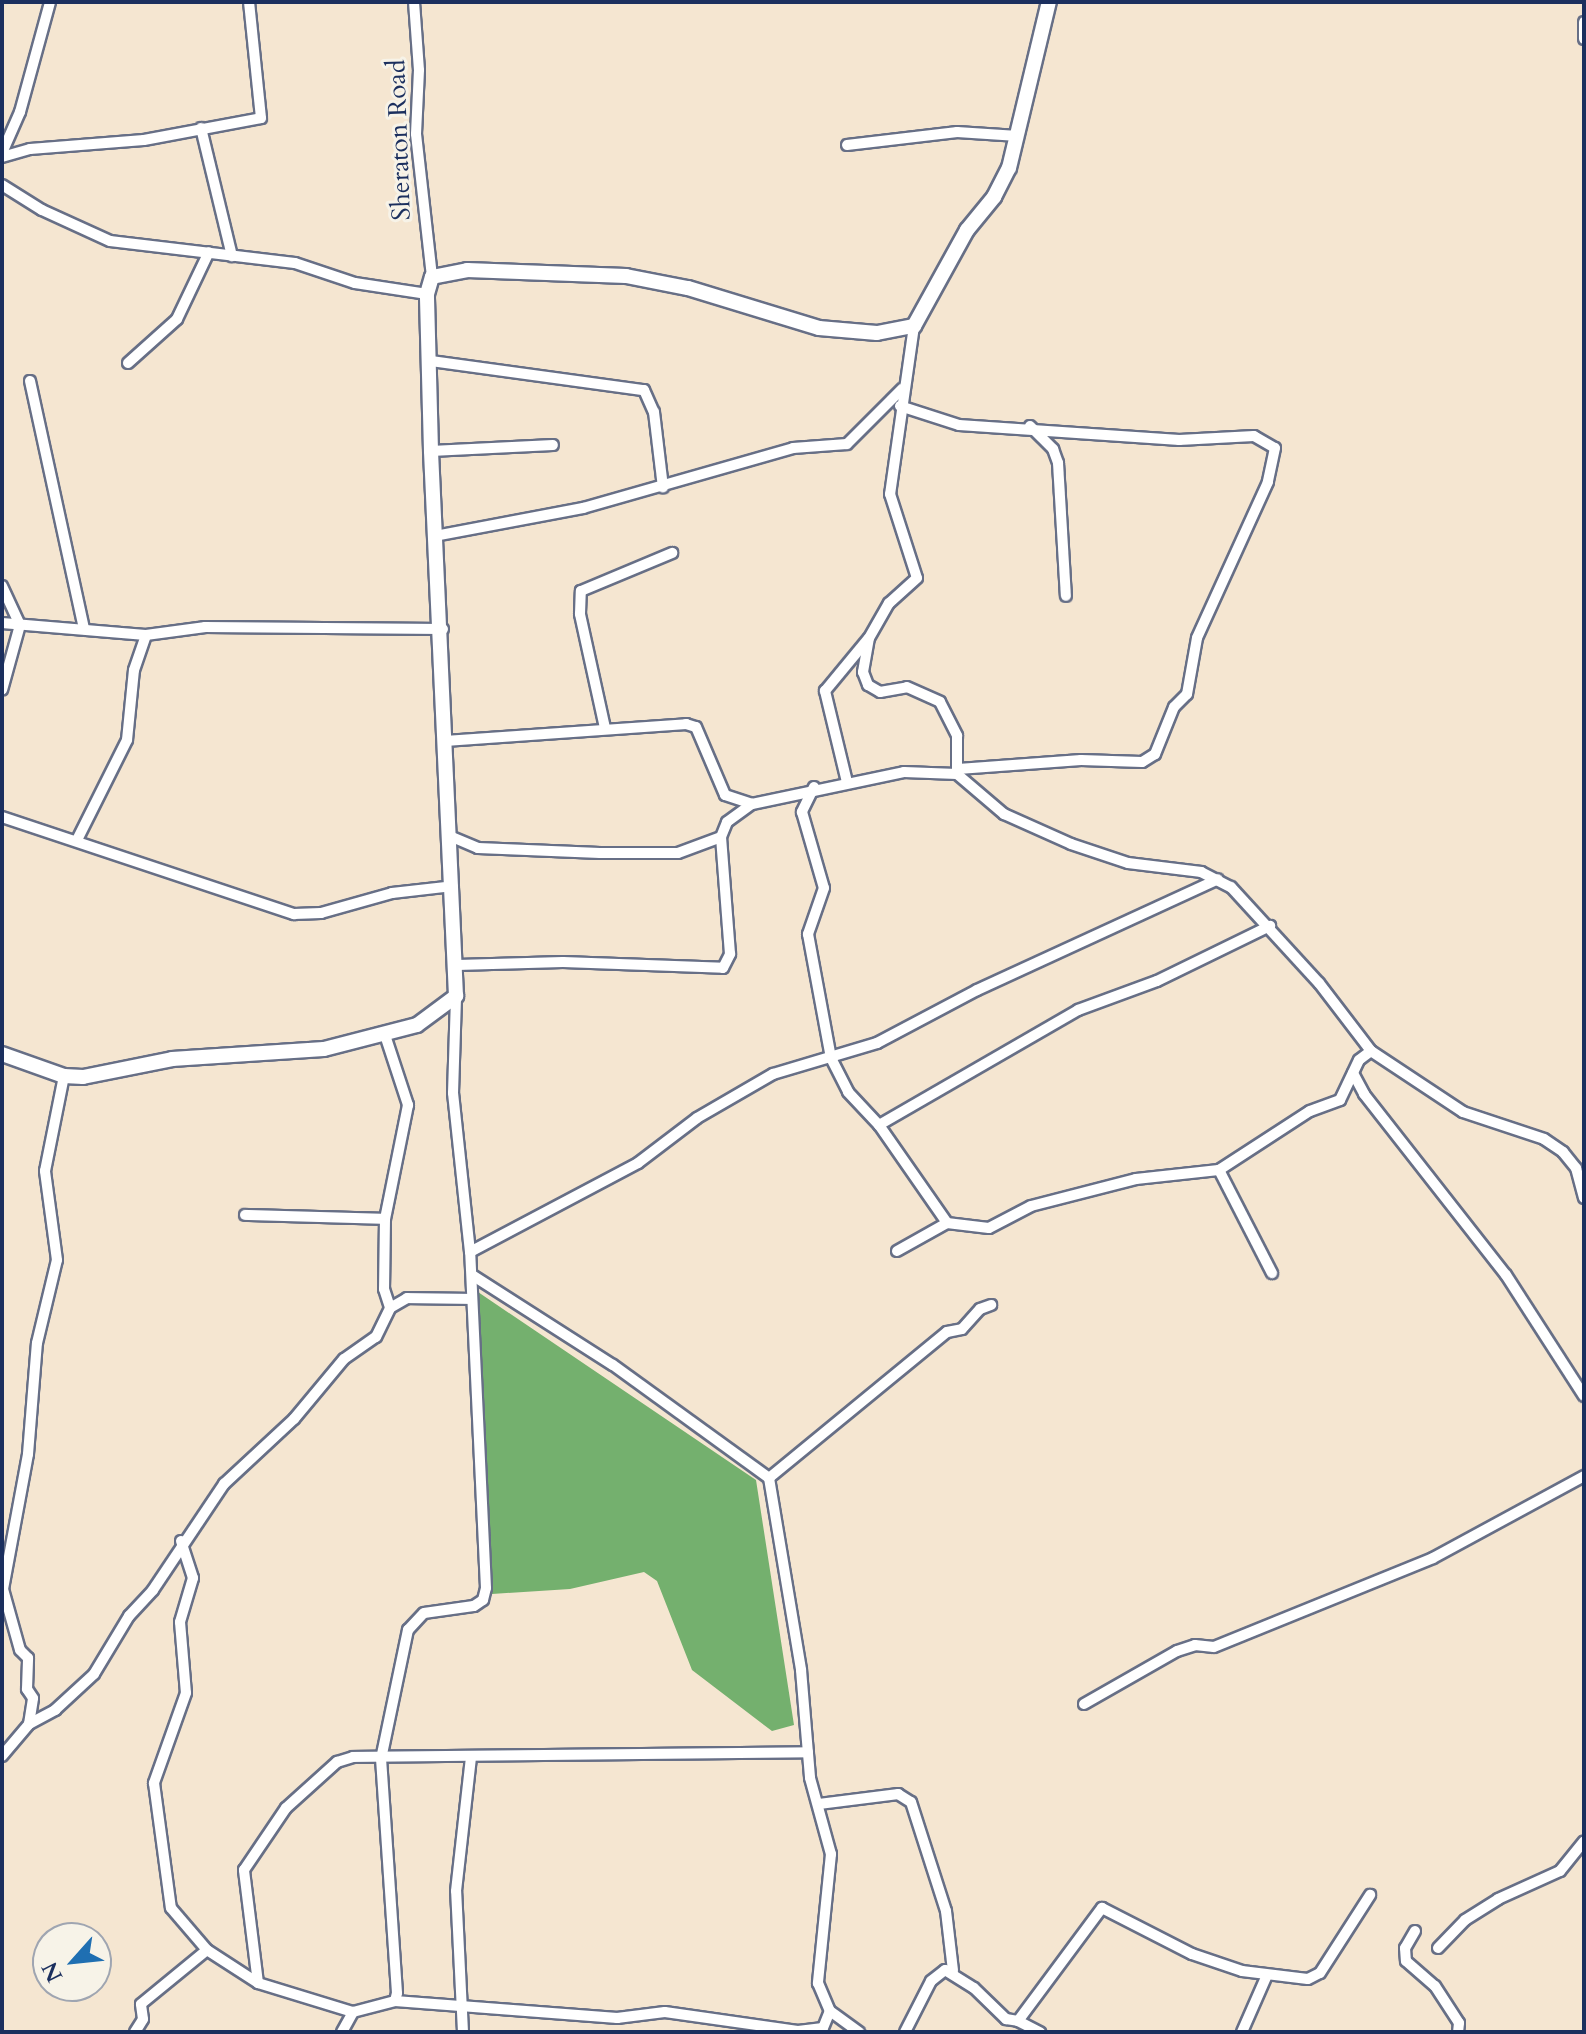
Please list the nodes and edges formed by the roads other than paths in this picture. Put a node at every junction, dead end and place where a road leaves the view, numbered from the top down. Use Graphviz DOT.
graph roads {
  1 [pos="50,2"];
  2 [pos="249,2"];
  3 [pos="414,2"];
  4 [pos="1049,2"];
  5 [pos="1584,22"];
  6 [pos="1584,39"];
  7 [pos="201,128"];
  8 [pos="1018,136"];
  9 [pos="847,145"];
  10 [pos="2,155"];
  11 [pos="2,185"];
  12 [pos="209,252"];
  13 [pos="232,256"];
  14 [pos="432,277"];
  15 [pos="427,294"];
  16 [pos="914,326"];
  17 [pos="431,361"];
  18 [pos="128,363"];
  19 [pos="30,381"];
  20 [pos="902,389"];
  21 [pos="900,406"];
  22 [pos="1030,426"];
  23 [pos="553,445"];
  24 [pos="431,451"];
  25 [pos="663,487"];
  26 [pos="435,536"];
  27 [pos="672,553"];
  28 [pos="2,586"];
  29 [pos="1066,596"];
  30 [pos="2,623"];
  31 [pos="20,625"];
  32 [pos="84,629"];
  33 [pos="443,629"];
  34 [pos="146,635"];
  35 [pos="869,638"];
  36 [pos="2,690"];
  37 [pos="605,728"];
  38 [pos="445,741"];
  39 [pos="957,771"];
  40 [pos="847,782"];
  41 [pos="814,787"];
  42 [pos="752,804"];
  43 [pos="2,817"];
  44 [pos="452,837"];
  45 [pos="721,837"];
  46 [pos="77,840"];
  47 [pos="1218,879"];
  48 [pos="453,886"];
  49 [pos="1270,926"];
  50 [pos="457,965"];
  51 [pos="456,996"];
  52 [pos="385,1035"];
  53 [pos="1371,1051"];
  54 [pos="2,1054"];
  55 [pos="831,1058"];
  56 [pos="1353,1072"];
  57 [pos="64,1076"];
  58 [pos="879,1125"];
  59 [pos="1219,1170"];
  60 [pos="1584,1198"];
  61 [pos="245,1215"];
  62 [pos="385,1219"];
  63 [pos="947,1223"];
  64 [pos="897,1251"];
  65 [pos="470,1252"];
  66 [pos="1272,1273"];
  67 [pos="472,1275"];
  68 [pos="471,1299"];
  69 [pos="991,1305"];
  70 [pos="390,1308"];
  71 [pos="1584,1396"];
  72 [pos="1584,1476"];
  73 [pos="769,1478"];
  74 [pos="181,1541"];
  75 [pos="1084,1704"];
  76 [pos="29,1724"];
  77 [pos="808,1752"];
  78 [pos="2,1756"];
  79 [pos="471,1758"];
  80 [pos="381,1759"];
  81 [pos="819,1804"];
  82 [pos="1584,1841"];
  83 [pos="1370,1895"];
  84 [pos="1415,1931"];
  85 [pos="1438,1948"];
  86 [pos="207,1950"];
  87 [pos="953,1971"];
  88 [pos="1267,1975"];
  89 [pos="258,1983"];
  90 [pos="395,2001"];
  91 [pos="465,2006"];
  92 [pos="830,2011"];
  93 [pos="353,2012"];
  94 [pos="1018,2021"];
  95 [pos="135,2032"];
  96 [pos="342,2032"];
  97 [pos="463,2032"];
  98 [pos="798,2032"];
  99 [pos="859,2032"];
  100 [pos="905,2032"];
  101 [pos="1040,2032"];
  102 [pos="1242,2032"];
  103 [pos="1458,2032"];
  1 -- 10 [label="street"];
  2 -- 7 [label="street"];
  3 -- 14 [label="street, Sheraton Road"];
  4 -- 8 [label="street"];
  5 -- 6 [label="street"];
  7 -- 10 [label="street"];
  7 -- 13 [label="street"];
  8 -- 9 [label="street"];
  8 -- 16 [label="street"];
  11 -- 12 [label="street"];
  12 -- 13 [label="street"];
  12 -- 18 [label="street"];
  13 -- 15 [label="street"];
  14 -- 15 [label="street"];
  14 -- 16 [label="street"];
  15 -- 17 [label="street"];
  16 -- 20 [label="street"];
  17 -- 24 [label="street"];
  17 -- 25 [label="street"];
  19 -- 32 [label="street"];
  20 -- 21 [label="street"];
  20 -- 25 [label="street"];
  21 -- 22 [label="street"];
  21 -- 35 [label="street"];
  22 -- 29 [label="street"];
  22 -- 39 [label="street"];
  23 -- 24 [label="street"];
  24 -- 26 [label="street"];
  25 -- 26 [label="street"];
  26 -- 33 [label="street"];
  27 -- 37 [label="street"];
  28 -- 31 [label="street"];
  30 -- 31 [label="street"];
  31 -- 32 [label="street"];
  31 -- 36 [label="street"];
  32 -- 34 [label="street"];
  33 -- 34 [label="street"];
  33 -- 38 [label="street"];
  34 -- 46 [label="street"];
  35 -- 39 [label="street"];
  35 -- 40 [label="street"];
  37 -- 38 [label="street"];
  37 -- 42 [label="street"];
  38 -- 44 [label="street"];
  39 -- 40 [label="street"];
  39 -- 47 [label="street"];
  40 -- 41 [label="street"];
  41 -- 42 [label="street"];
  41 -- 55 [label="street"];
  42 -- 45 [label="street"];
  43 -- 46 [label="street"];
  44 -- 45 [label="street"];
  44 -- 48 [label="street"];
  45 -- 50 [label="street"];
  46 -- 48 [label="street"];
  47 -- 49 [label="street"];
  47 -- 55 [label="street"];
  48 -- 50 [label="street"];
  49 -- 53 [label="street"];
  49 -- 58 [label="street"];
  50 -- 51 [label="street"];
  51 -- 52 [label="street"];
  51 -- 65 [label="street"];
  52 -- 57 [label="street"];
  52 -- 62 [label="street"];
  53 -- 56 [label="street"];
  53 -- 60 [label="street"];
  54 -- 57 [label="street"];
  55 -- 58 [label="street"];
  55 -- 65 [label="street"];
  56 -- 59 [label="street"];
  56 -- 71 [label="street"];
  57 -- 76 [label="street"];
  58 -- 63 [label="street"];
  59 -- 63 [label="street"];
  59 -- 66 [label="street"];
  61 -- 62 [label="street"];
  62 -- 70 [label="street"];
  63 -- 64 [label="street"];
  65 -- 67 [label="street"];
  67 -- 68 [label="street"];
  67 -- 73 [label="street"];
  68 -- 70 [label="street"];
  68 -- 80 [label="street"];
  69 -- 73 [label="street"];
  70 -- 74 [label="street"];
  72 -- 75 [label="street"];
  73 -- 77 [label="street"];
  74 -- 76 [label="street"];
  74 -- 86 [label="street"];
  76 -- 78 [label="street"];
  77 -- 79 [label="street"];
  77 -- 81 [label="street"];
  79 -- 80 [label="street"];
  79 -- 91 [label="street"];
  80 -- 89 [label="street"];
  80 -- 90 [label="street"];
  81 -- 87 [label="street"];
  81 -- 92 [label="street"];
  82 -- 85 [label="street"];
  83 -- 88 [label="street"];
  84 -- 103 [label="street"];
  86 -- 89 [label="street"];
  86 -- 95 [label="street"];
  87 -- 94 [label="street"];
  87 -- 100 [label="street"];
  88 -- 94 [label="street"];
  88 -- 102 [label="street"];
  89 -- 93 [label="street"];
  90 -- 91 [label="street"];
  90 -- 93 [label="street"];
  91 -- 97 [label="street"];
  91 -- 98 [label="street"];
  92 -- 98 [label="street"];
  92 -- 99 [label="street"];
  93 -- 96 [label="street"];
  94 -- 101 [label="street"];
}
